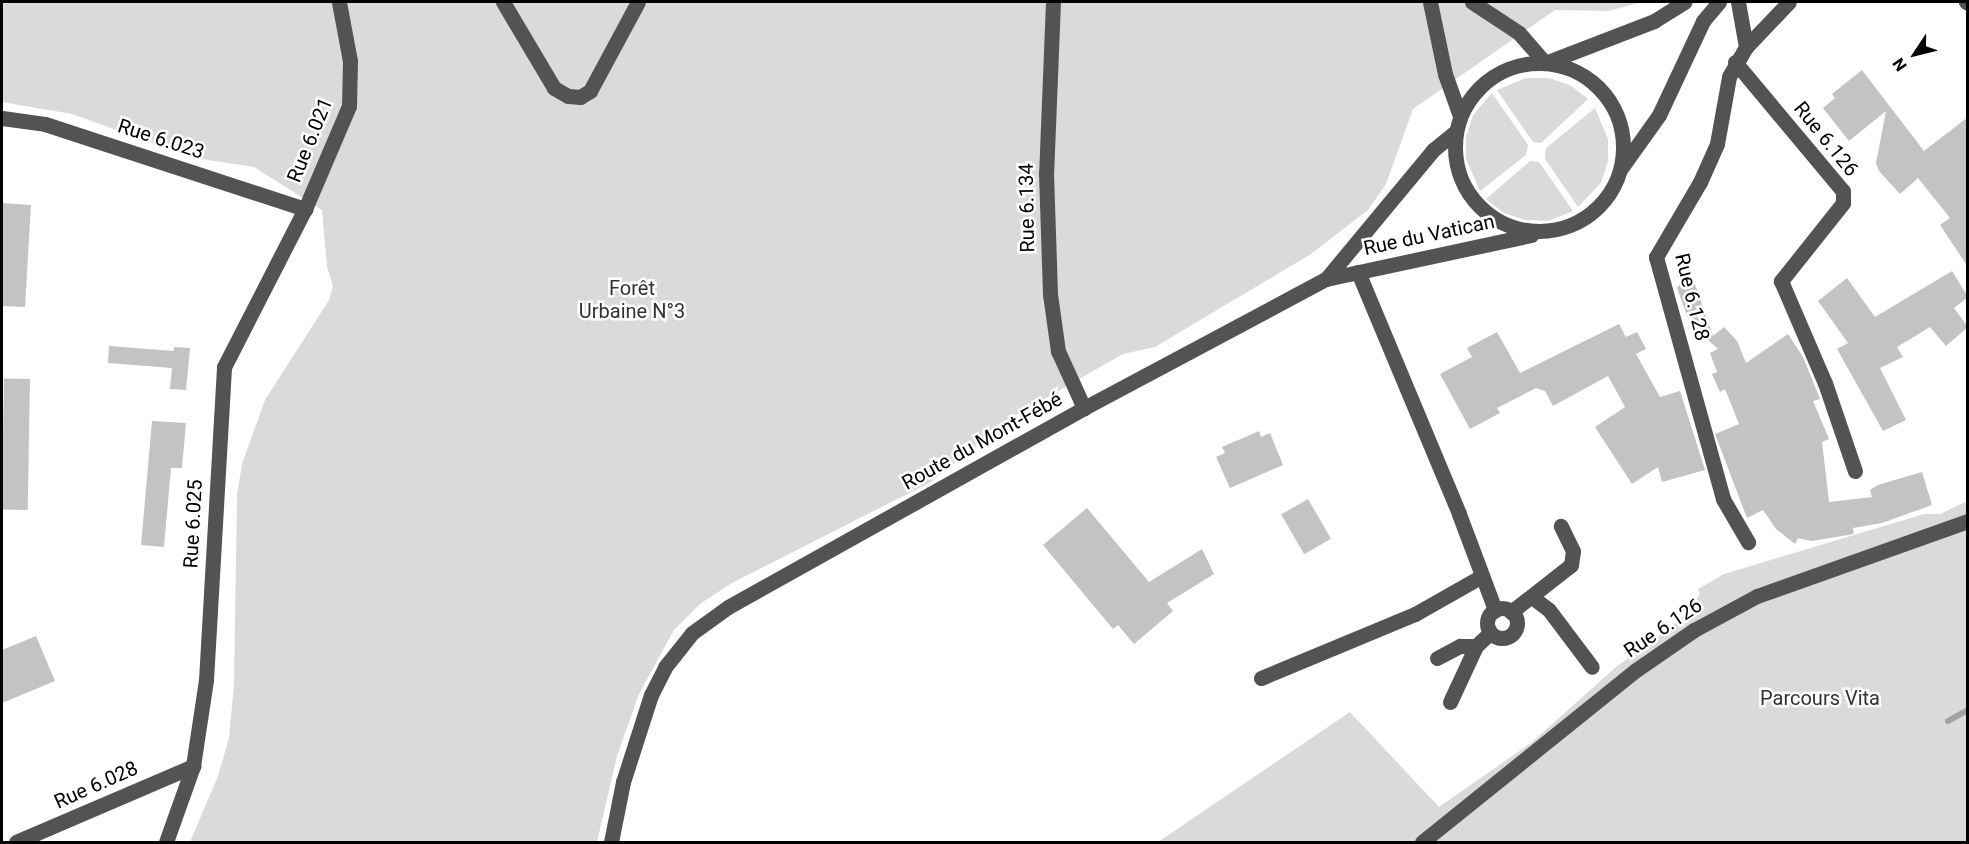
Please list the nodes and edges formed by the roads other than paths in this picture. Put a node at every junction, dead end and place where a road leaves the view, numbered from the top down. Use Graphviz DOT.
graph roads {
  1 [pos="339,2"];
  2 [pos="503,2"];
  3 [pos="638,2"];
  4 [pos="1053,2"];
  5 [pos="1430,2"];
  6 [pos="1472,2"];
  7 [pos="1684,2"];
  8 [pos="1719,2"];
  9 [pos="1738,2"];
  10 [pos="1789,2"];
  11 [pos="1746,47"];
  12 [pos="1735,62"];
  13 [pos="1545,63"];
  14 [pos="1460,116"];
  15 [pos="2,118"];
  16 [pos="1455,132"];
  17 [pos="1622,167"];
  18 [pos="302,215"];
  19 [pos="1542,233"];
  20 [pos="1358,272"];
  21 [pos="1326,279"];
  22 [pos="1084,408"];
  23 [pos="1855,471"];
  24 [pos="1968,521"];
  25 [pos="1561,525"];
  26 [pos="1748,542"];
  27 [pos="1480,576"];
  28 [pos="1532,597"];
  29 [pos="1495,610"];
  30 [pos="1511,612"];
  31 [pos="1490,633"];
  32 [pos="1476,646"];
  33 [pos="1437,658"];
  34 [pos="1592,667"];
  35 [pos="1261,678"];
  36 [pos="1450,702"];
  37 [pos="193,766"];
  38 [pos="35,838"];
  39 [pos="16,843"];
  40 [pos="166,843"];
  41 [pos="611,843"];
  42 [pos="1422,843"];
  1 -- 18 [label="street, Rue 6.021"];
  2 -- 3 [label="street"];
  4 -- 22 [label="street, Rue 6.134"];
  5 -- 14 [label="street"];
  6 -- 13 [label="street"];
  7 -- 13 [label="street"];
  8 -- 17 [label="street"];
  9 -- 11 [label="street"];
  10 -- 11 [label="street, Rue 6.128"];
  11 -- 12 [label="street, Rue 6.128"];
  12 -- 23 [label="street, Rue 6.126"];
  12 -- 26 [label="street, Rue 6.128"];
  13 -- 14 [label="street"];
  13 -- 17 [label="street"];
  14 -- 16 [label="street"];
  15 -- 18 [label="street, Rue 6.023"];
  16 -- 19 [label="street"];
  16 -- 21 [label="street, Route du Mont-Fébé"];
  17 -- 19 [label="street"];
  18 -- 37 [label="street, Rue 6.025"];
  19 -- 20 [label="street, Rue du Vatican"];
  20 -- 21 [label="street, Rue du Vatican"];
  20 -- 27 [label="street"];
  21 -- 22 [label="street, Route du Mont-Fébé"];
  22 -- 41 [label="street, Route du Mont-Fébé"];
  24 -- 42 [label="street, Rue 6.126"];
  25 -- 28 [label="street"];
  27 -- 29 [label="street"];
  27 -- 35 [label="street"];
  28 -- 30 [label="street"];
  28 -- 34 [label="street"];
  29 -- 30 [label="street"];
  29 -- 31 [label="street"];
  30 -- 31 [label="street"];
  31 -- 32 [label="street"];
  32 -- 33 [label="street"];
  32 -- 36 [label="street"];
  37 -- 38 [label="street, Rue 6.028"];
  37 -- 40 [label="street, Rue 6.025"];
  38 -- 39 [label="street, Rue 6.028"];
}
